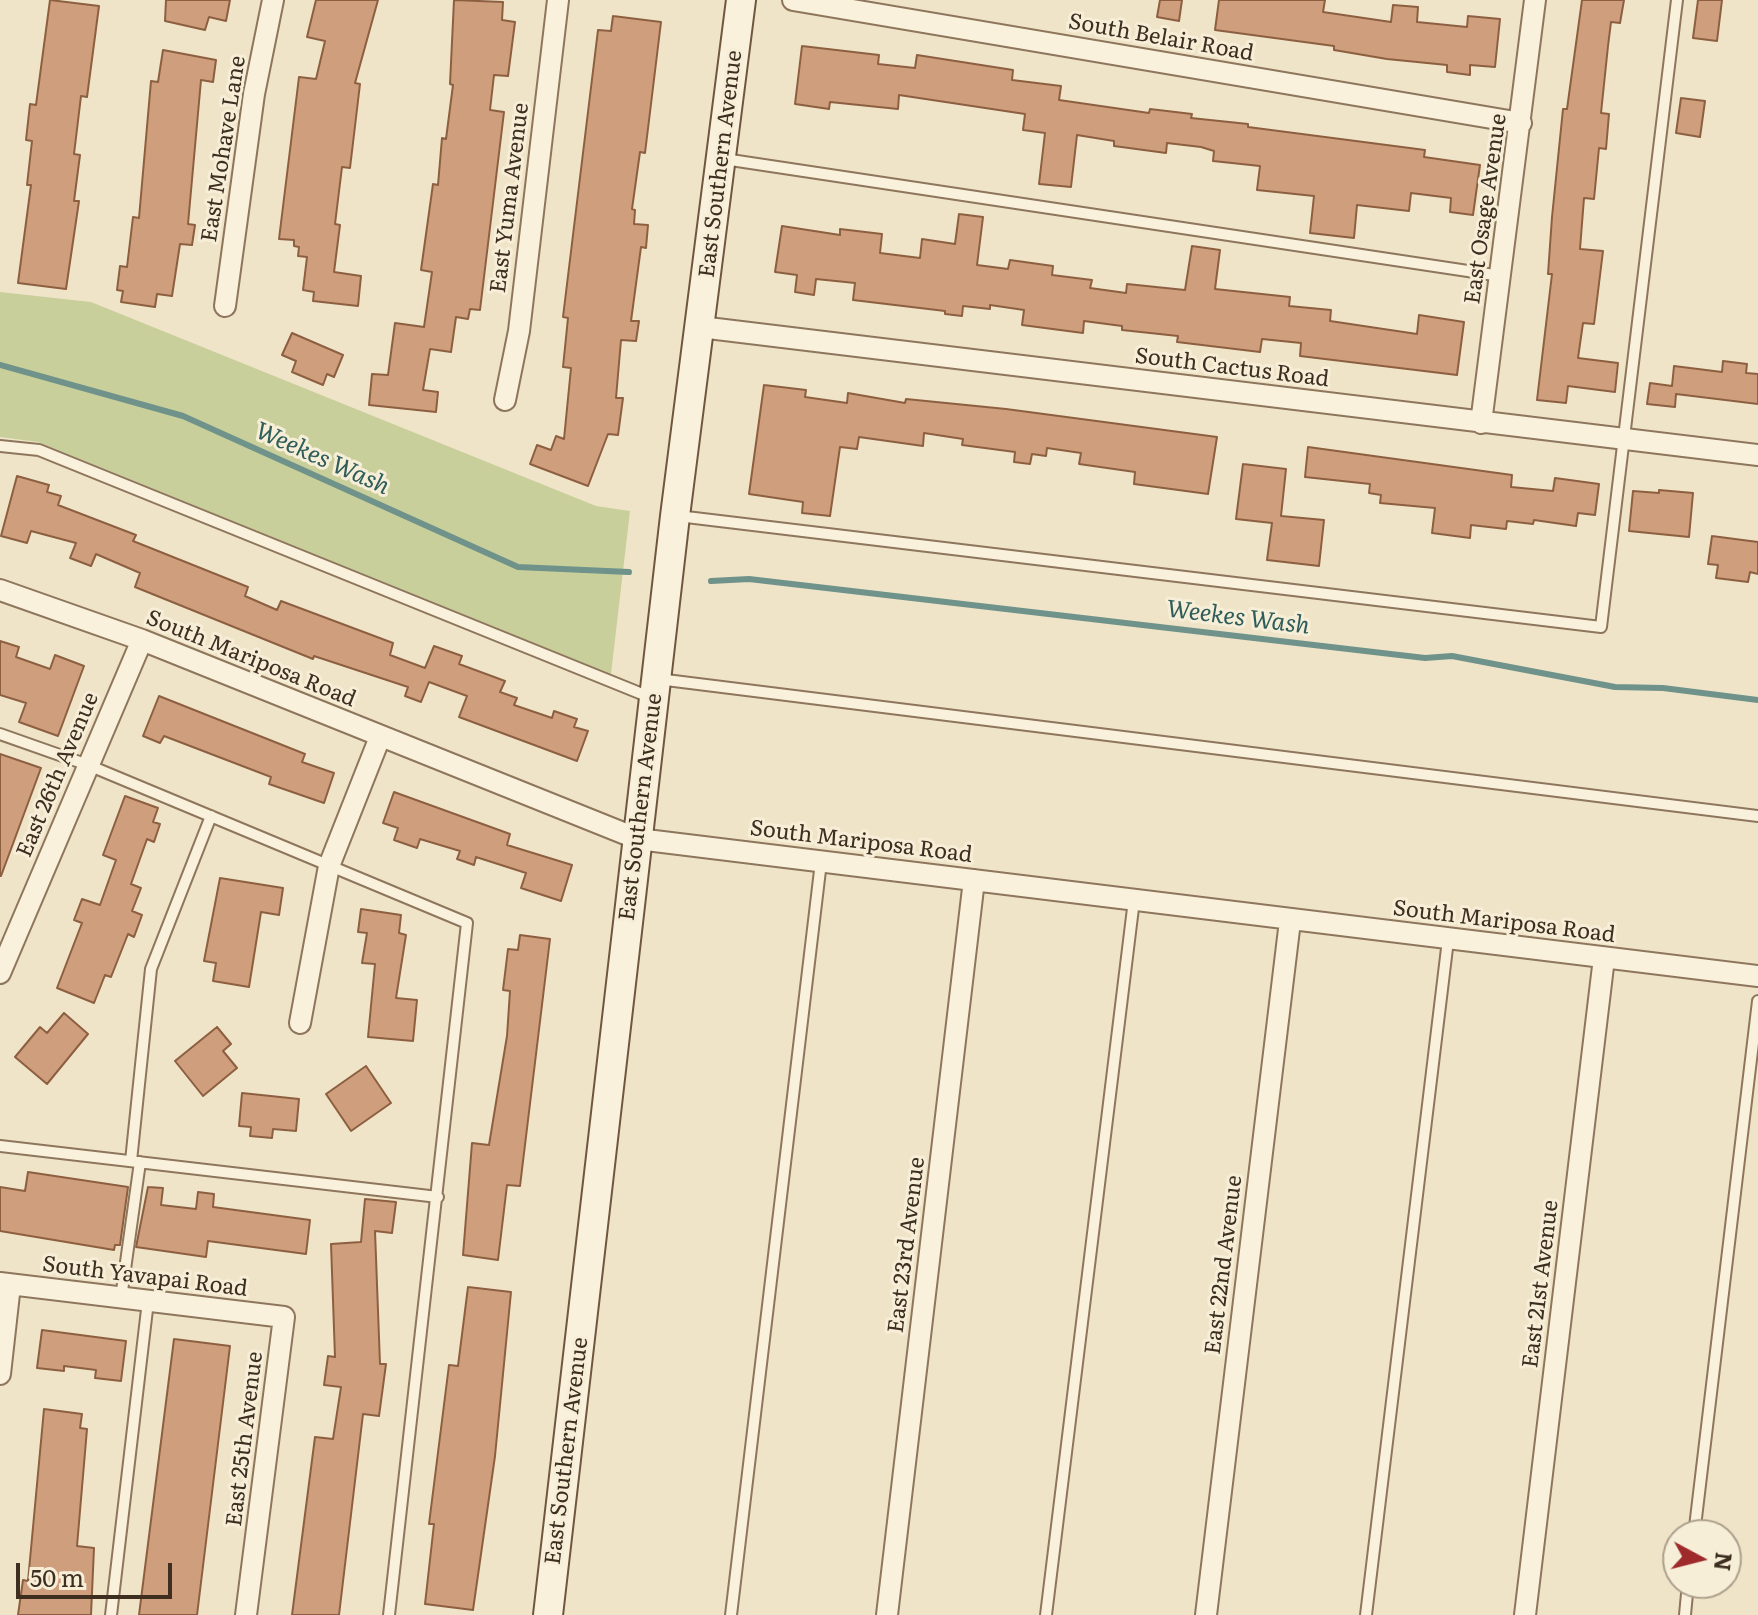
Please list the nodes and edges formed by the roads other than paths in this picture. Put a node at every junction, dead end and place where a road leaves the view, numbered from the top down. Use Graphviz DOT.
graph roads {
  1 [pos="273,0"];
  2 [pos="558,0"];
  3 [pos="741,0"];
  4 [pos="793,0"];
  5 [pos="1535,0"];
  6 [pos="1677,0"];
  7 [pos="1521,123"];
  8 [pos="722,159"];
  9 [pos="1501,276"];
  10 [pos="225,306"];
  11 [pos="700,327"];
  12 [pos="505,400"];
  13 [pos="1481,423"];
  14 [pos="1624,440"];
  15 [pos="0,446"];
  16 [pos="1758,455"];
  17 [pos="675,516"];
  18 [pos="0,590"];
  19 [pos="142,640"];
  20 [pos="655,689"];
  21 [pos="0,734"];
  22 [pos="380,737"];
  23 [pos="88,765"];
  24 [pos="211,816"];
  25 [pos="1758,816"];
  26 [pos="638,839"];
  27 [pos="821,862"];
  28 [pos="329,866"];
  29 [pos="974,880"];
  30 [pos="1134,900"];
  31 [pos="1290,921"];
  32 [pos="1448,940"];
  33 [pos="1604,958"];
  34 [pos="0,973"];
  35 [pos="1758,976"];
  36 [pos="1758,1001"];
  37 [pos="300,1023"];
  38 [pos="0,1146"];
  39 [pos="136,1162"];
  40 [pos="438,1197"];
  41 [pos="5,1284"];
  42 [pos="121,1298"];
  43 [pos="148,1301"];
  44 [pos="284,1317"];
  45 [pos="0,1374"];
  46 [pos="1696,1519"];
  47 [pos="111,1615"];
  48 [pos="246,1615"];
  49 [pos="389,1615"];
  50 [pos="548,1615"];
  51 [pos="731,1615"];
  52 [pos="887,1615"];
  53 [pos="1046,1615"];
  54 [pos="1206,1615"];
  55 [pos="1366,1615"];
  56 [pos="1525,1615"];
  1 -- 10 [label="street, East Mohave Lane"];
  2 -- 12 [label="street, East Yuma Avenue"];
  3 -- 8 [label="main road, East Southern Avenue"];
  4 -- 7 [label="street, South Belair Road"];
  5 -- 7 [label="street, East Osage Avenue"];
  6 -- 14 [label="lane"];
  7 -- 9 [label="street, East Osage Avenue"];
  8 -- 9 [label="lane"];
  8 -- 11 [label="main road, East Southern Avenue"];
  9 -- 13 [label="street, East Osage Avenue"];
  11 -- 13 [label="street, South Cactus Road"];
  11 -- 17 [label="main road, East Southern Avenue"];
  13 -- 14 [label="street, South Cactus Road"];
  14 -- 16 [label="street, South Cactus Road"];
  14 -- 17 [label="lane"];
  15 -- 20 [label="lane"];
  17 -- 20 [label="main road, East Southern Avenue"];
  18 -- 19 [label="street, South Mariposa Road"];
  19 -- 22 [label="street, South Mariposa Road"];
  19 -- 23 [label="street, East 26th Avenue"];
  20 -- 25 [label="lane"];
  20 -- 26 [label="main road, East Southern Avenue"];
  21 -- 23 [label="lane"];
  22 -- 26 [label="street, South Mariposa Road"];
  22 -- 28 [label="street"];
  23 -- 24 [label="lane"];
  23 -- 34 [label="street, East 26th Avenue"];
  24 -- 28 [label="lane"];
  24 -- 39 [label="lane"];
  26 -- 27 [label="street, South Mariposa Road"];
  26 -- 50 [label="main road, East Southern Avenue"];
  27 -- 29 [label="street, South Mariposa Road"];
  27 -- 51 [label="lane"];
  28 -- 37 [label="street"];
  28 -- 40 [label="lane"];
  29 -- 30 [label="street, South Mariposa Road"];
  29 -- 52 [label="street, East 23rd Avenue"];
  30 -- 31 [label="street, South Mariposa Road"];
  30 -- 53 [label="lane"];
  31 -- 32 [label="street, South Mariposa Road"];
  31 -- 54 [label="street, East 22nd Avenue"];
  32 -- 33 [label="street, South Mariposa Road"];
  32 -- 55 [label="lane"];
  33 -- 35 [label="street, South Mariposa Road"];
  33 -- 56 [label="street, East 21st Avenue"];
  36 -- 46 [label="lane"];
  38 -- 39 [label="lane"];
  39 -- 40 [label="lane"];
  39 -- 42 [label="lane"];
  40 -- 49 [label="lane"];
  41 -- 42 [label="street, South Yavapai Road"];
  41 -- 45 [label="street"];
  42 -- 43 [label="street, South Yavapai Road"];
  43 -- 44 [label="street, South Yavapai Road"];
  43 -- 47 [label="lane"];
  44 -- 48 [label="street, East 25th Avenue"];
}
